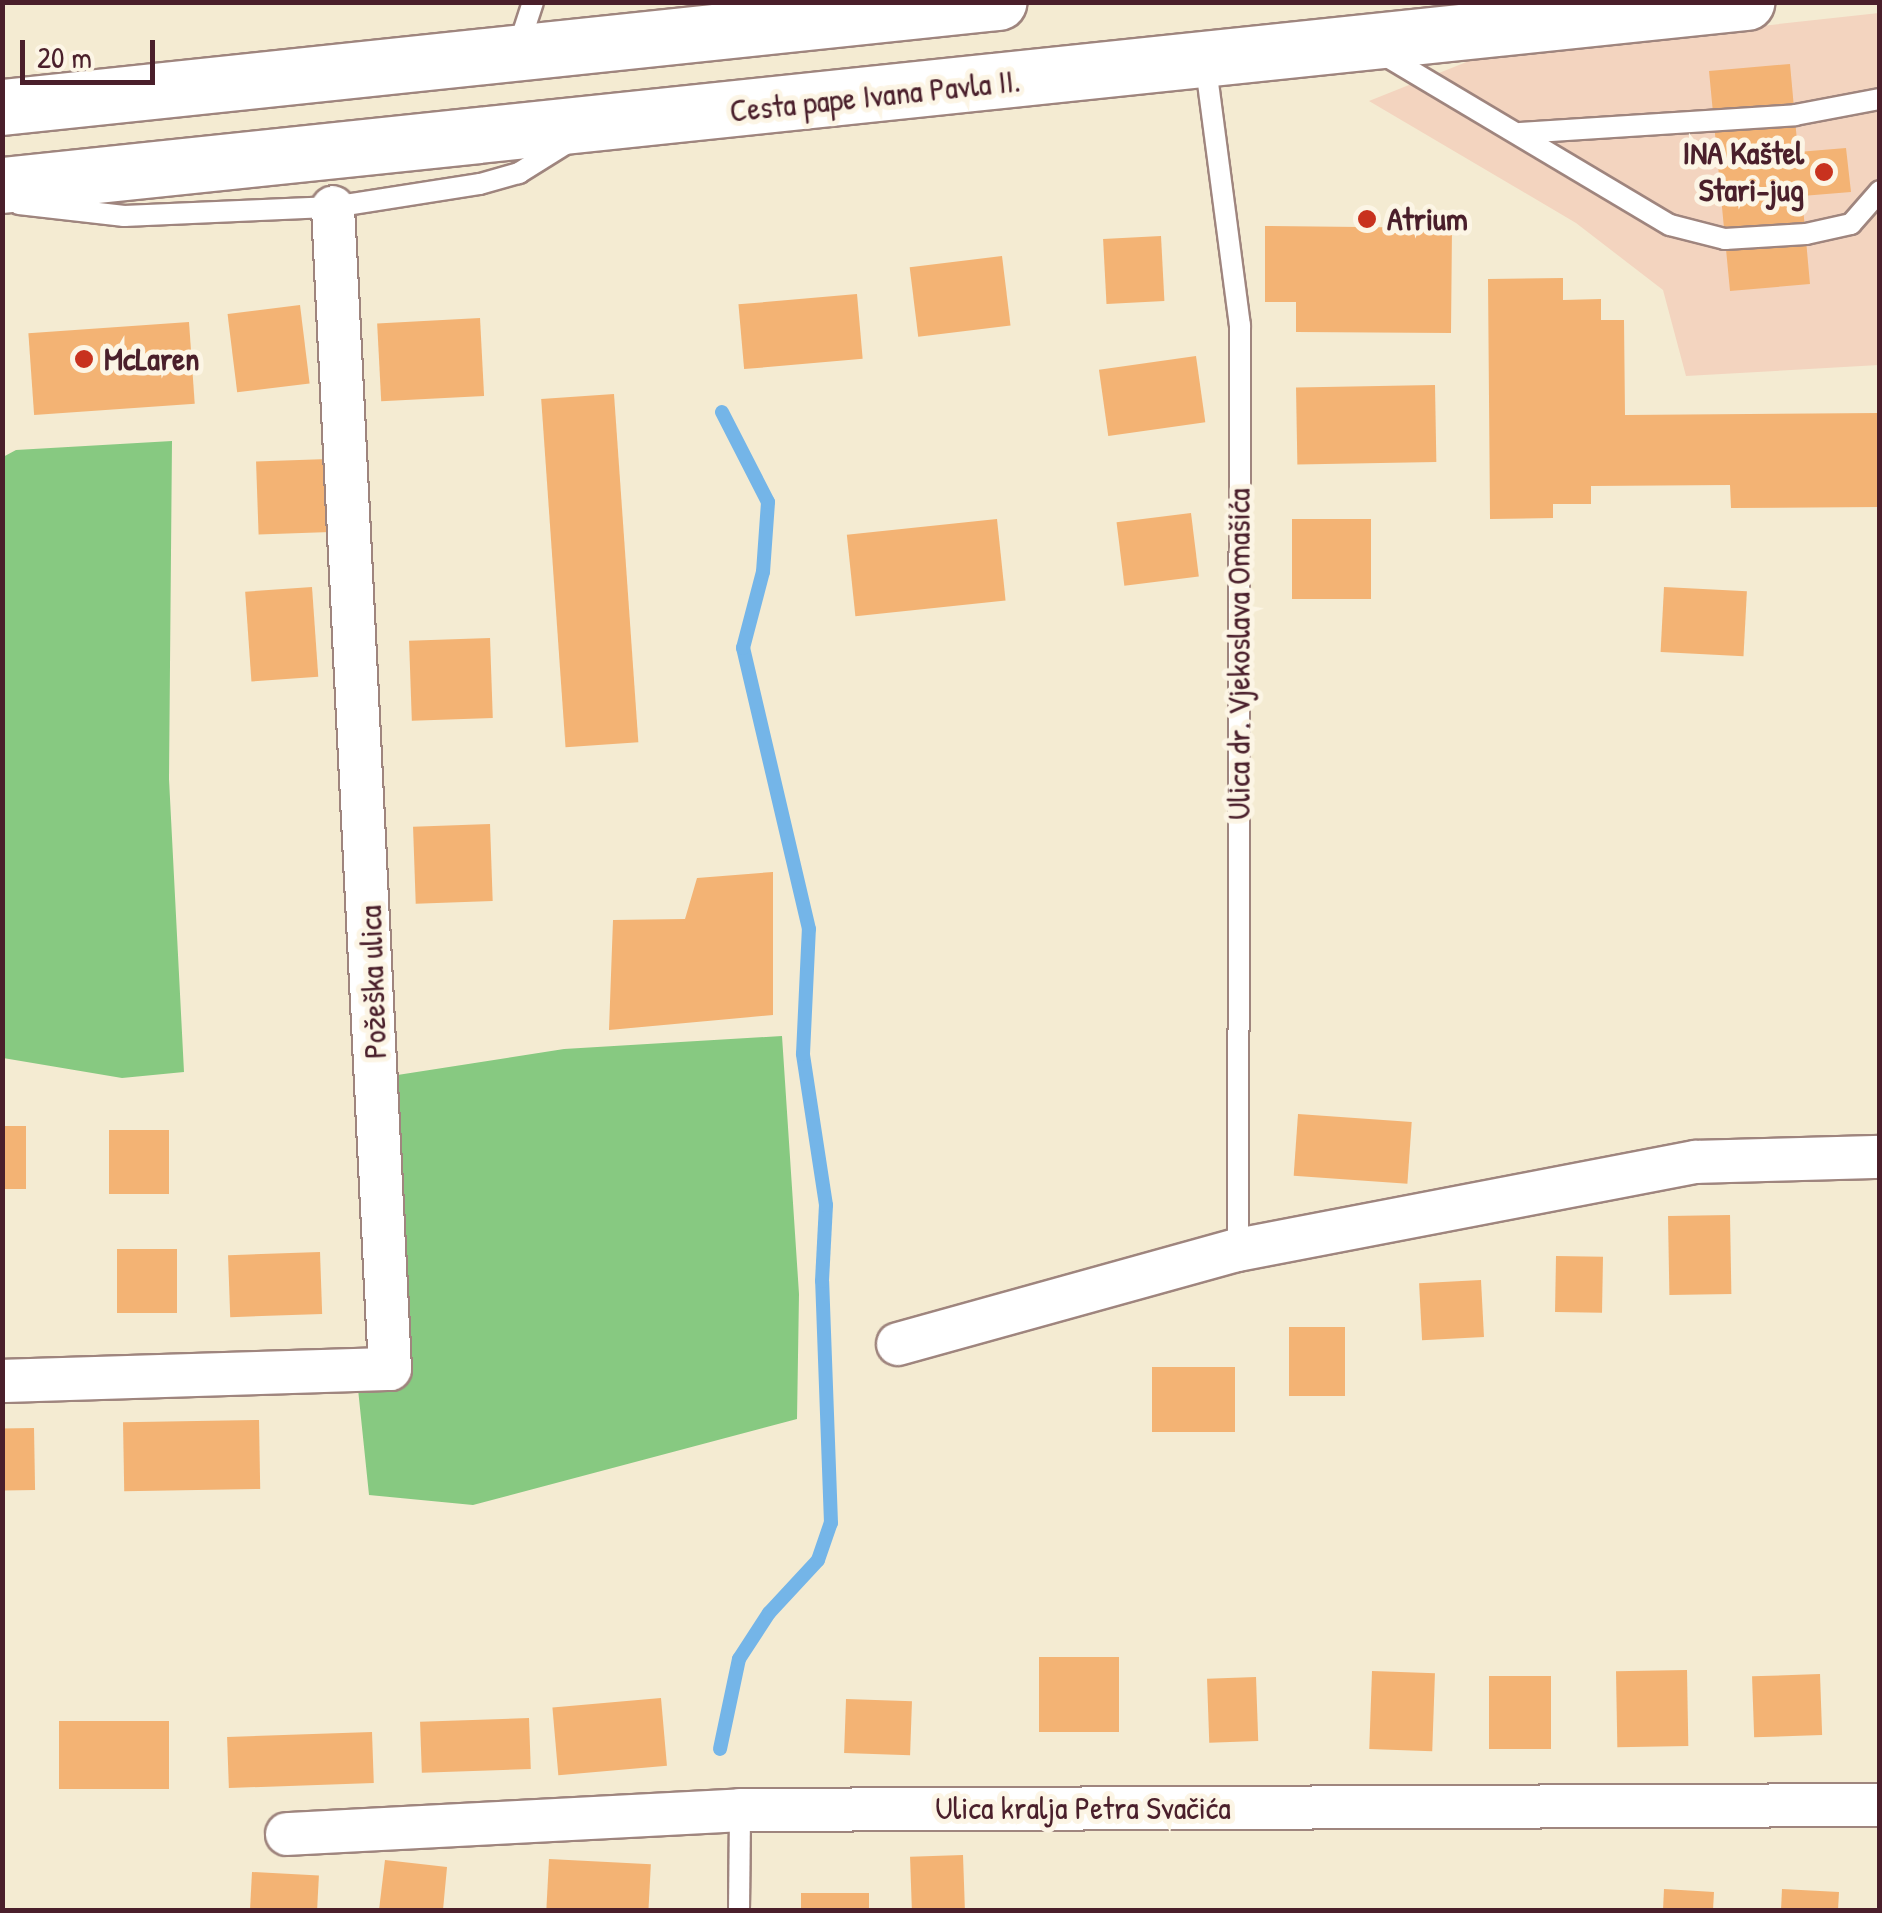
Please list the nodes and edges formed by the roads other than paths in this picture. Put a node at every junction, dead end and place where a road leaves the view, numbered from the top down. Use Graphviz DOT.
graph roads {
  1 [pos="533,2"];
  2 [pos="998,2"];
  3 [pos="1746,2"];
  4 [pos="1362,42"];
  5 [pos="515,56"];
  6 [pos="1205,60"];
  7 [pos="1880,98"];
  8 [pos="2,108"];
  9 [pos="595,125"];
  10 [pos="1520,133"];
  11 [pos="2,185"];
  12 [pos="1880,190"];
  13 [pos="2,200"];
  14 [pos="333,207"];
  15 [pos="1880,1157"];
  16 [pos="1238,1250"];
  17 [pos="898,1344"];
  18 [pos="2,1381"];
  19 [pos="1880,1805"];
  20 [pos="740,1810"];
  21 [pos="286,1834"];
  22 [pos="739,1910"];
  1 -- 5 [label="lane"];
  2 -- 5 [label="main road"];
  3 -- 4 [label="main road, Cesta pape Ivana Pavla II."];
  4 -- 6 [label="main road, Cesta pape Ivana Pavla II."];
  4 -- 10 [label="lane"];
  5 -- 8 [label="main road"];
  6 -- 9 [label="main road, Cesta pape Ivana Pavla II."];
  6 -- 16 [label="lane, Ulica dr. Vjekoslava Omašića"];
  7 -- 10 [label="lane"];
  9 -- 11 [label="main road, Cesta pape Ivana Pavla II."];
  9 -- 14 [label="lane"];
  10 -- 12 [label="lane"];
  13 -- 14 [label="lane"];
  14 -- 18 [label="street, Požeška ulica"];
  15 -- 16 [label="street"];
  16 -- 17 [label="street"];
  19 -- 20 [label="street, Ulica kralja Petra Svačića"];
  20 -- 21 [label="street, Ulica kralja Petra Svačića"];
  20 -- 22 [label="lane"];
}
